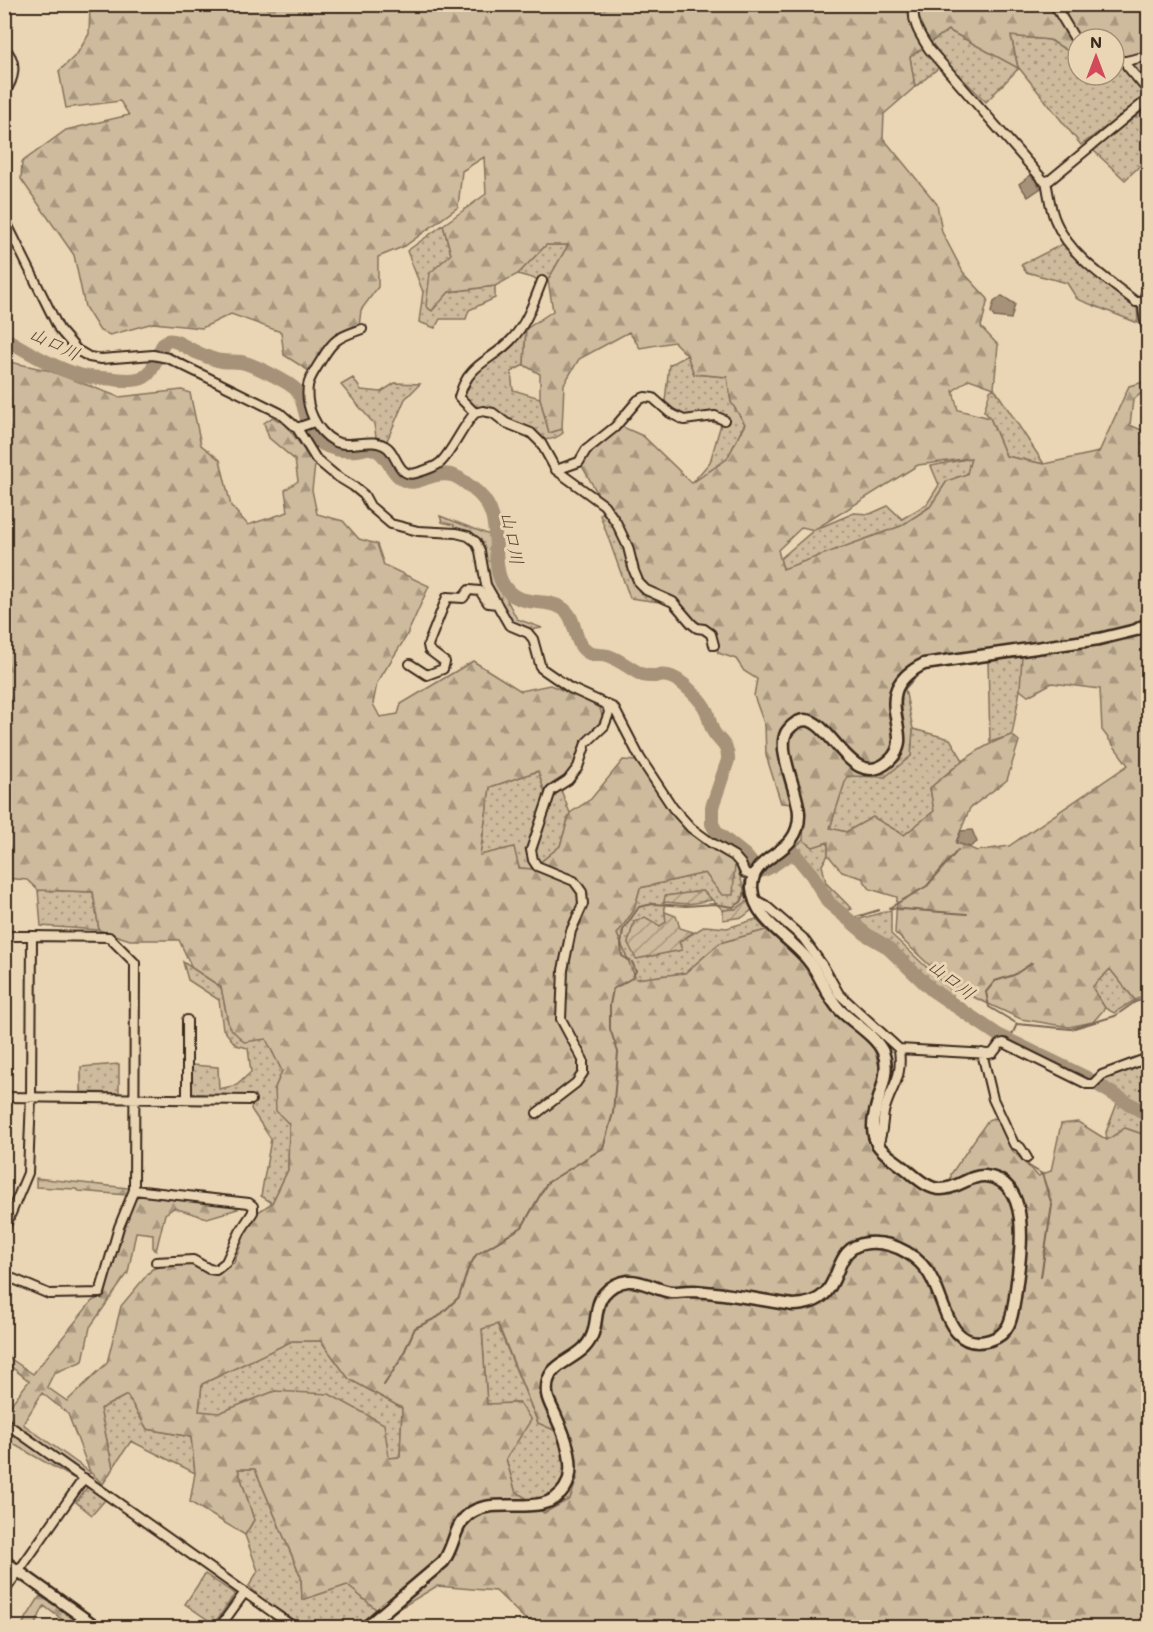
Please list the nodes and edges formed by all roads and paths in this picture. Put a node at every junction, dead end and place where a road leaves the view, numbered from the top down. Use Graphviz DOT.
graph roads {
  1 [pos="914,4"];
  2 [pos="1054,4"];
  3 [pos="1068,27"];
  4 [pos="4,48"];
  5 [pos="1149,56"];
  6 [pos="1126,62"];
  7 [pos="1149,91"];
  8 [pos="4,93"];
  9 [pos="1149,99"];
  10 [pos="1046,181"];
  11 [pos="4,218"];
  12 [pos="15,240"];
  13 [pos="4,244"];
  14 [pos="542,281"];
  15 [pos="1149,290"];
  16 [pos="1143,302"];
  17 [pos="362,328"];
  18 [pos="1149,334"];
  19 [pos="475,413"];
  20 [pos="724,420"];
  21 [pos="314,422"];
  22 [pos="297,428"];
  23 [pos="556,470"];
  24 [pos="497,604"];
  25 [pos="1149,623"];
  26 [pos="714,645"];
  27 [pos="410,664"];
  28 [pos="607,704"];
  29 [pos="749,875"];
  30 [pos="754,899"];
  31 [pos="4,936"];
  32 [pos="32,936"];
  33 [pos="187,1020"];
  34 [pos="899,1049"];
  35 [pos="982,1053"];
  36 [pos="1149,1058"];
  37 [pos="4,1097"];
  38 [pos="31,1098"];
  39 [pos="134,1098"];
  40 [pos="187,1099"];
  41 [pos="250,1100"];
  42 [pos="537,1113"];
  43 [pos="878,1145"];
  44 [pos="1027,1158"];
  45 [pos="134,1191"];
  46 [pos="4,1230"];
  47 [pos="156,1262"];
  48 [pos="4,1275"];
  49 [pos="4,1422"];
  50 [pos="84,1478"];
  51 [pos="4,1561"];
  52 [pos="20,1572"];
  53 [pos="4,1592"];
  54 [pos="245,1592"];
  55 [pos="370,1626"];
  56 [pos="98,1628"];
  57 [pos="219,1628"];
  58 [pos="295,1628"];
  1 -- 10 [label="street"];
  2 -- 3 [label="street"];
  4 -- 8 [label="street"];
  5 -- 6 [label="street"];
  6 -- 7 [label="street"];
  9 -- 10 [label="street"];
  10 -- 16 [label="street"];
  11 -- 12 [label="street"];
  12 -- 13 [label="street"];
  12 -- 22 [label="street"];
  14 -- 19 [label="street"];
  15 -- 16 [label="street"];
  16 -- 18 [label="street"];
  17 -- 21 [label="street"];
  19 -- 21 [label="street"];
  19 -- 23 [label="street"];
  20 -- 23 [label="street"];
  21 -- 22 [label="street"];
  22 -- 24 [label="street"];
  23 -- 26 [label="street"];
  24 -- 27 [label="street"];
  24 -- 28 [label="street"];
  25 -- 29 [label="street"];
  28 -- 29 [label="street"];
  28 -- 42 [label="street"];
  29 -- 30 [label="street"];
  30 -- 34 [label="street"];
  30 -- 43 [label="street"];
  31 -- 32 [label="street"];
  32 -- 38 [label="street"];
  32 -- 39 [label="street"];
  33 -- 40 [label="street"];
  34 -- 35 [label="street"];
  34 -- 43 [label="street"];
  35 -- 36 [label="street"];
  35 -- 44 [label="street"];
  37 -- 38 [label="street"];
  38 -- 39 [label="street"];
  38 -- 46 [label="street"];
  39 -- 40 [label="street"];
  39 -- 45 [label="street"];
  40 -- 41 [label="street"];
  43 -- 55 [label="street"];
  45 -- 47 [label="street"];
  45 -- 48 [label="street"];
  49 -- 50 [label="street"];
  50 -- 52 [label="street"];
  50 -- 54 [label="street"];
  51 -- 52 [label="street"];
  52 -- 53 [label="street"];
  52 -- 56 [label="street"];
  54 -- 57 [label="street"];
  54 -- 58 [label="street"];
}
